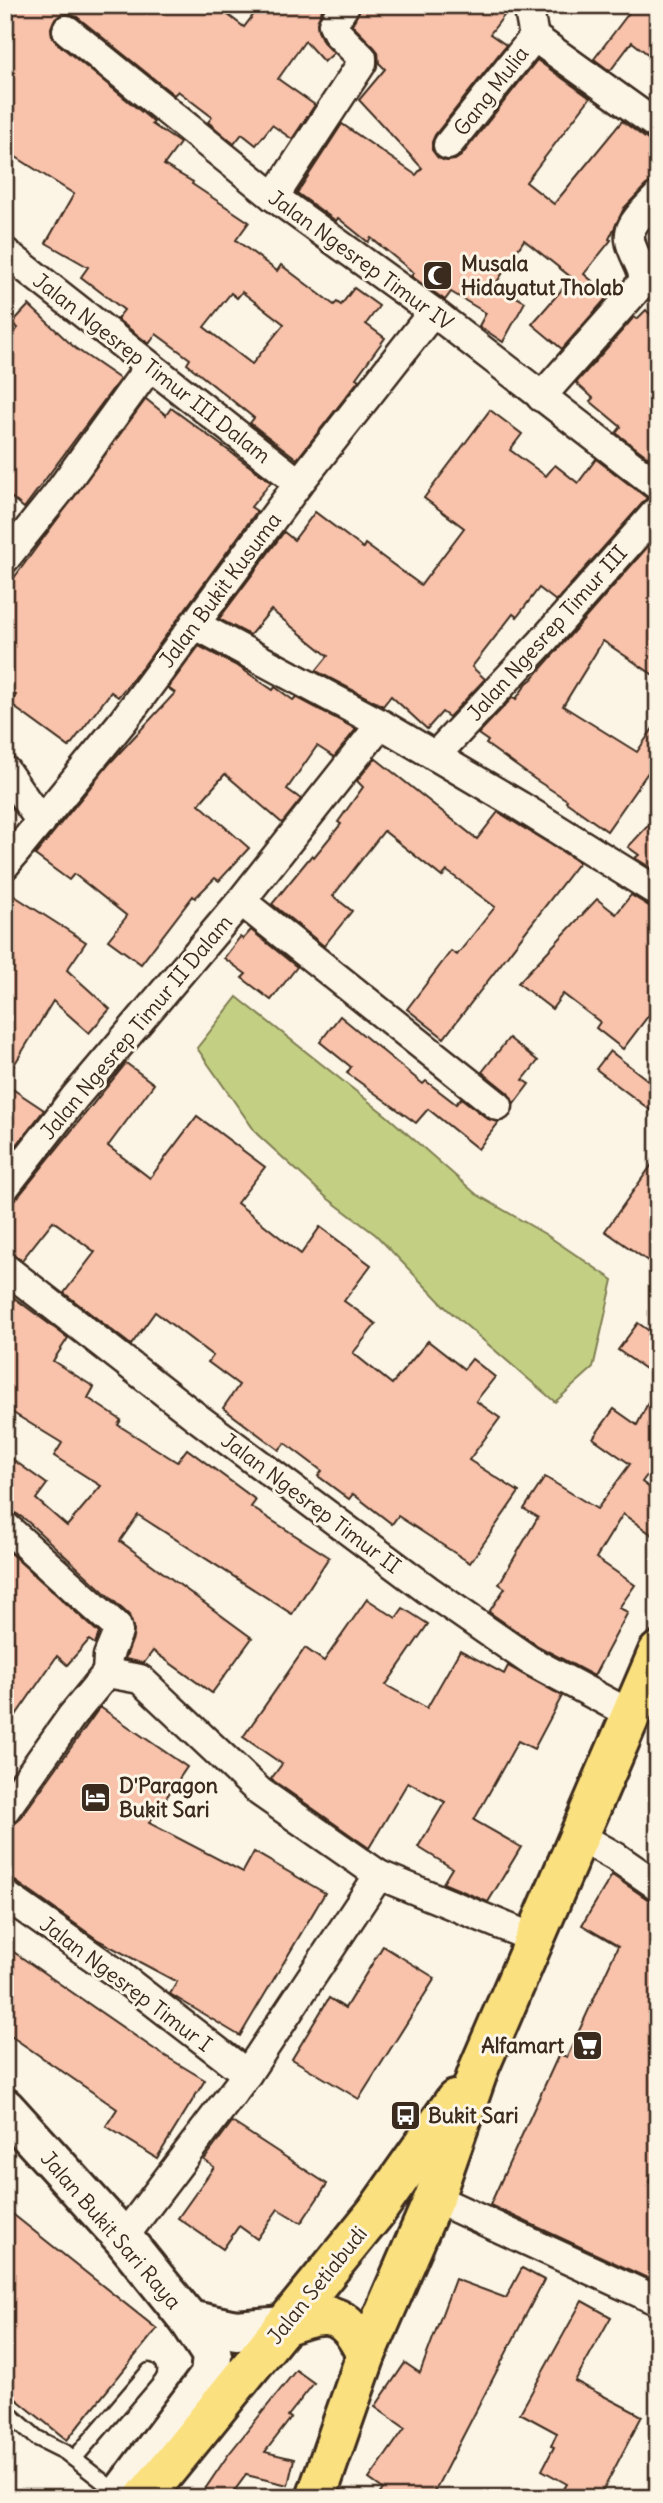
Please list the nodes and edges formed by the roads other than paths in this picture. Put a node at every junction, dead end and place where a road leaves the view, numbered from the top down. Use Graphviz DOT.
graph roads {
  1 [pos="345,5"];
  2 [pos="528,5"];
  3 [pos="67,30"];
  4 [pos="534,37"];
  5 [pos="658,126"];
  6 [pos="448,145"];
  7 [pos="658,196"];
  8 [pos="274,197"];
  9 [pos="5,252"];
  10 [pos="433,312"];
  11 [pos="149,367"];
  12 [pos="541,397"];
  13 [pos="299,483"];
  14 [pos="658,486"];
  15 [pos="658,510"];
  16 [pos="5,559"];
  17 [pos="194,624"];
  18 [pos="381,724"];
  19 [pos="435,756"];
  20 [pos="5,770"];
  21 [pos="41,822"];
  22 [pos="5,866"];
  23 [pos="658,892"];
  24 [pos="241,901"];
  25 [pos="498,1106"];
  26 [pos="5,1186"];
  27 [pos="5,1268"];
  28 [pos="5,1526"];
  29 [pos="658,1653"];
  30 [pos="107,1672"];
  31 [pos="632,1715"];
  32 [pos="5,1810"];
  33 [pos="579,1836"];
  34 [pos="379,1875"];
  35 [pos="658,1886"];
  36 [pos="5,1895"];
  37 [pos="533,1938"];
  38 [pos="480,2066"];
  39 [pos="247,2074"];
  40 [pos="5,2108"];
  41 [pos="434,2198"];
  42 [pos="123,2238"];
  43 [pos="658,2301"];
  44 [pos="189,2320"];
  45 [pos="284,2326"];
  46 [pos="366,2355"];
  47 [pos="149,2371"];
  48 [pos="5,2410"];
  49 [pos="74,2459"];
  50 [pos="127,2497"];
  51 [pos="316,2498"];
  1 -- 8 [label="street"];
  2 -- 4 [label="street, Gang Mulia"];
  3 -- 8 [label="street, Jalan Ngesrep Timur IV"];
  4 -- 5 [label="street, Gang Mulia"];
  4 -- 6 [label="street, Gang Mulia"];
  7 -- 12 [label="street"];
  8 -- 10 [label="street, Jalan Ngesrep Timur IV"];
  9 -- 11 [label="street, Jalan Ngesrep Timur III Dalam"];
  10 -- 12 [label="street, Jalan Ngesrep Timur IV"];
  10 -- 13 [label="street, Jalan Bukit Kusuma"];
  11 -- 13 [label="street, Jalan Ngesrep Timur III Dalam"];
  11 -- 16 [label="street"];
  12 -- 14 [label="street, Jalan Ngesrep Timur IV"];
  13 -- 17 [label="street, Jalan Bukit Kusuma"];
  15 -- 19 [label="street, Jalan Ngesrep Timur III"];
  17 -- 18 [label="street"];
  17 -- 21 [label="street, Jalan Bukit Kusuma"];
  18 -- 19 [label="street"];
  18 -- 24 [label="street, Jalan Ngesrep Timur II Dalam"];
  19 -- 23 [label="street"];
  20 -- 21 [label="street"];
  21 -- 22 [label="street, Jalan Bukit Kusuma"];
  24 -- 25 [label="street, Jalan Ngesrep Timur II Dalam"];
  24 -- 26 [label="street, Jalan Ngesrep Timur II Dalam"];
  27 -- 31 [label="street, Jalan Ngesrep Timur II"];
  28 -- 30 [label="street"];
  29 -- 31 [label="highway, Jalan Setiabudi"];
  30 -- 32 [label="street"];
  30 -- 34 [label="street"];
  31 -- 33 [label="highway, Jalan Setiabudi"];
  33 -- 35 [label="street"];
  33 -- 37 [label="highway, Jalan Setiabudi"];
  34 -- 37 [label="street"];
  34 -- 39 [label="street"];
  36 -- 39 [label="street, Jalan Ngesrep Timur I"];
  37 -- 38 [label="highway, Jalan Setiabudi"];
  38 -- 41 [label="highway, Jalan Setiabudi"];
  38 -- 45 [label="highway, Jalan Setiabudi"];
  39 -- 42 [label="street"];
  40 -- 42 [label="street, Jalan Bukit Sari Raya"];
  41 -- 43 [label="street"];
  41 -- 46 [label="highway, Jalan Setiabudi"];
  42 -- 44 [label="street, Jalan Bukit Sari Raya"];
  44 -- 45 [label="street, Jalan Bukit Sari Raya"];
  44 -- 50 [label="street, Jalan Bukit Sari Raya"];
  45 -- 46 [label="highway"];
  45 -- 50 [label="highway, Jalan Setiabudi"];
  46 -- 51 [label="highway, Jalan Setiabudi"];
  47 -- 49 [label="lane"];
  48 -- 49 [label="lane"];
  49 -- 50 [label="lane"];
}
